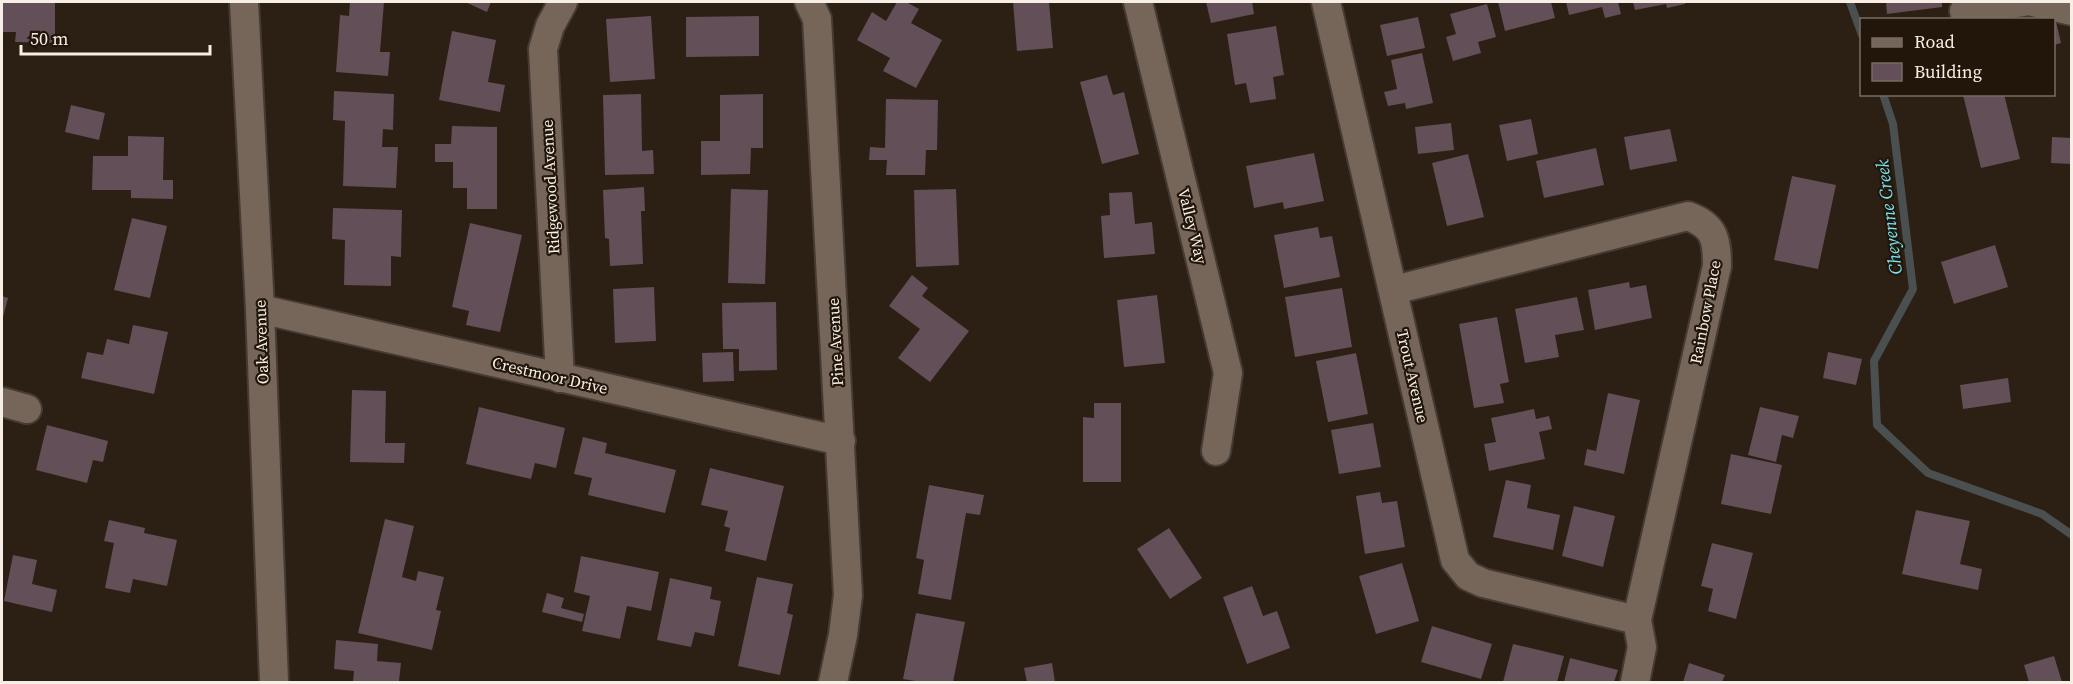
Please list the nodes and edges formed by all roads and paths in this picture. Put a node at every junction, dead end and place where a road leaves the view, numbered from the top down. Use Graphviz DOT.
graph roads {
  1 [pos="244,2"];
  2 [pos="563,2"];
  3 [pos="809,2"];
  4 [pos="1138,2"];
  5 [pos="1326,2"];
  6 [pos="2024,2"];
  7 [pos="2033,2"];
  8 [pos="1965,11"];
  9 [pos="2072,11"];
  10 [pos="1394,290"];
  11 [pos="260,309"];
  12 [pos="560,378"];
  13 [pos="841,441"];
  14 [pos="1216,451"];
  15 [pos="1637,620"];
  16 [pos="274,682"];
  17 [pos="833,682"];
  18 [pos="1635,682"];
  1 -- 11 [label="street, Oak Avenue"];
  2 -- 12 [label="street, Ridgewood Avenue"];
  3 -- 13 [label="street, Pine Avenue"];
  4 -- 14 [label="street, Valley Way"];
  5 -- 10 [label="street, Trout Avenue"];
  6 -- 8 [label="street"];
  7 -- 9 [label="street"];
  10 -- 15 [label="street, Trout Avenue"];
  10 -- 15 [label="street, Rainbow Place"];
  11 -- 12 [label="street, Crestmoor Drive"];
  11 -- 16 [label="street, Oak Avenue"];
  12 -- 13 [label="street, Crestmoor Drive"];
  13 -- 17 [label="street, Pine Avenue"];
  15 -- 18 [label="street, Rainbow Place"];
}
